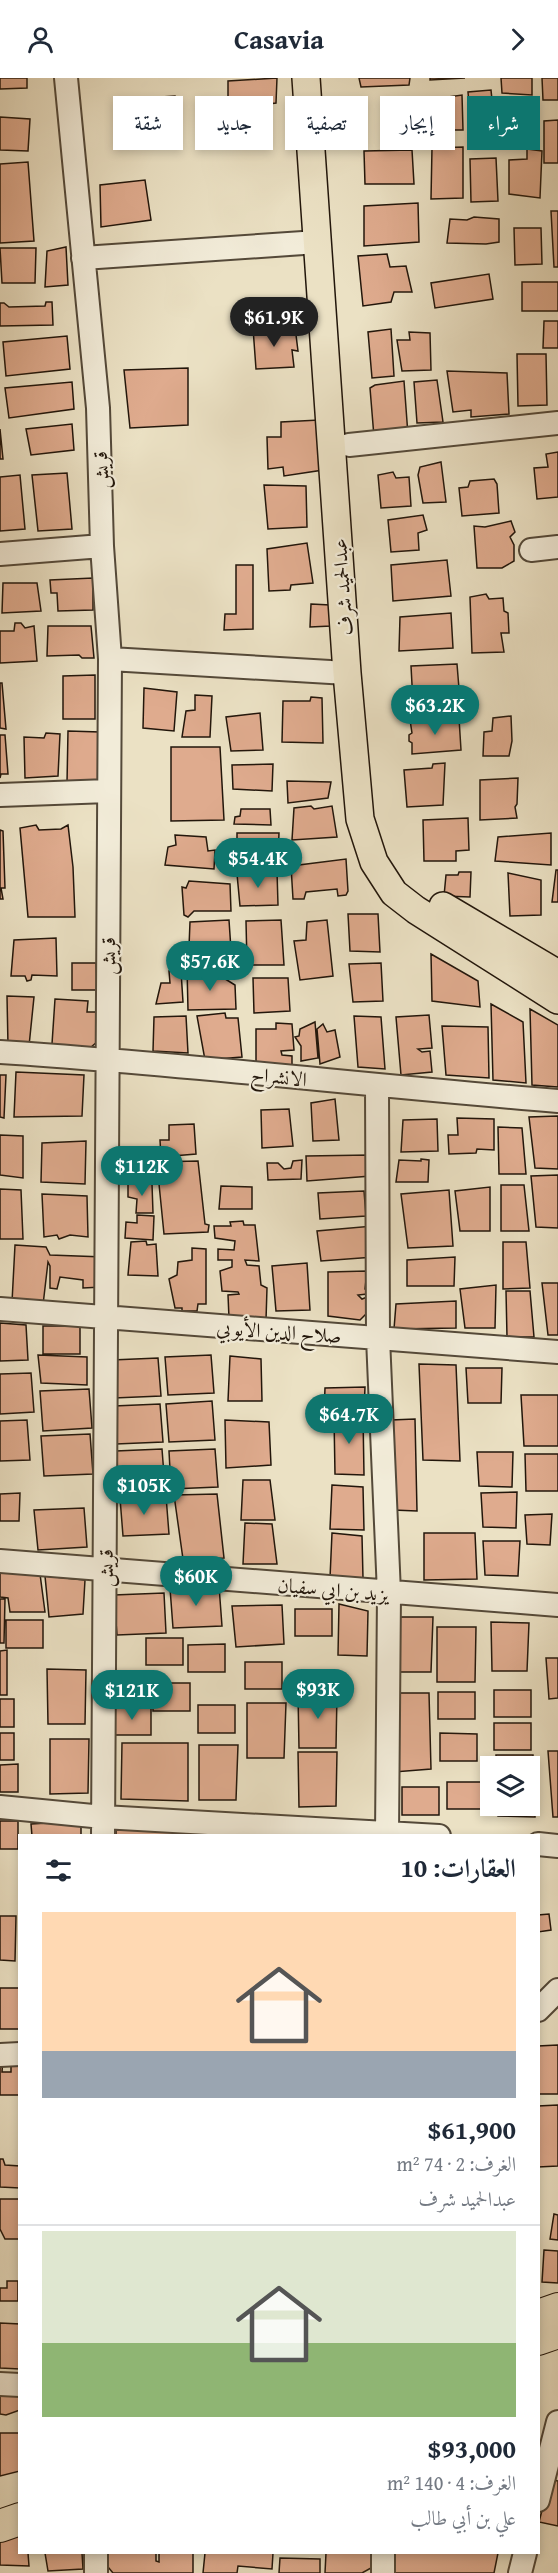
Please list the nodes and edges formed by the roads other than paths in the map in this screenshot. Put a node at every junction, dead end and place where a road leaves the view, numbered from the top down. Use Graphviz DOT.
graph roads {
  1 [pos="66,78"];
  2 [pos="306,78"];
  3 [pos="324,78"];
  4 [pos="318,242"];
  5 [pos="83,258"];
  6 [pos="558,423"];
  7 [pos="349,445"];
  8 [pos="102,546"];
  9 [pos="558,547"];
  10 [pos="531,550"];
  11 [pos="0,554"];
  12 [pos="110,659"];
  13 [pos="347,673"];
  14 [pos="108,790"];
  15 [pos="0,795"];
  16 [pos="558,974"];
  17 [pos="558,1000"];
  18 [pos="0,1052"];
  19 [pos="107,1059"];
  20 [pos="377,1087"];
  21 [pos="558,1101"];
  22 [pos="0,1309"];
  23 [pos="108,1317"];
  24 [pos="378,1338"];
  25 [pos="558,1352"];
  26 [pos="0,1561"];
  27 [pos="105,1570"];
  28 [pos="389,1593"];
  29 [pos="558,1605"];
  30 [pos="0,1808"];
  31 [pos="103,1826"];
  32 [pos="387,1834"];
  33 [pos="540,1844"];
  34 [pos="558,1846"];
  35 [pos="540,1988"];
  36 [pos="558,1990"];
  37 [pos="540,2008"];
  38 [pos="18,2054"];
  39 [pos="0,2055"];
  40 [pos="558,2309"];
  41 [pos="540,2315"];
  42 [pos="558,2332"];
  43 [pos="540,2338"];
  44 [pos="0,2384"];
  45 [pos="18,2385"];
  46 [pos="558,2422"];
  47 [pos="540,2492"];
  48 [pos="18,2499"];
  49 [pos="0,2505"];
  50 [pos="18,2520"];
  51 [pos="0,2526"];
  52 [pos="96,2554"];
  53 [pos="383,2554"];
  54 [pos="525,2554"];
  55 [pos="96,2573"];
  56 [pos="383,2573"];
  57 [pos="520,2573"];
  1 -- 5 [label="street, قريش"];
  2 -- 4 [label="main road, عبدالحميد شرف"];
  3 -- 7 [label="main road, عبدالحميد شرف"];
  4 -- 5 [label="street"];
  4 -- 13 [label="main road, عبدالحميد شرف"];
  5 -- 8 [label="street, قريش"];
  6 -- 7 [label="street"];
  7 -- 16 [label="main road, عبدالحميد شرف"];
  8 -- 11 [label="street"];
  8 -- 12 [label="street, قريش"];
  9 -- 10 [label="street"];
  12 -- 13 [label="street"];
  12 -- 14 [label="street, قريش"];
  13 -- 17 [label="main road, عبدالحميد شرف"];
  14 -- 15 [label="street"];
  14 -- 19 [label="street, قريش"];
  18 -- 19 [label="street, الانشراح"];
  19 -- 20 [label="street, الانشراح"];
  19 -- 23 [label="street, قريش"];
  20 -- 21 [label="street, الانشراح"];
  20 -- 24 [label="street"];
  22 -- 23 [label="street, صلاح الدين الأيوبي"];
  23 -- 24 [label="street, صلاح الدين الأيوبي"];
  23 -- 27 [label="street, قريش"];
  24 -- 25 [label="street, صلاح الدين الأيوبي"];
  24 -- 28 [label="street"];
  26 -- 27 [label="street, يزيد بن ابي سفيان"];
  27 -- 28 [label="street, يزيد بن ابي سفيان"];
  27 -- 31 [label="street, قريش"];
  28 -- 29 [label="street, يزيد بن ابي سفيان"];
  28 -- 32 [label="street"];
  30 -- 31 [label="street"];
  31 -- 32 [label="street"];
  33 -- 34 [label="street"];
  35 -- 36 [label="street"];
  36 -- 37 [label="street"];
  38 -- 39 [label="street"];
  40 -- 41 [label="highway"];
  42 -- 43 [label="highway"];
  44 -- 45 [label="street"];
  46 -- 47 [label="street"];
  48 -- 49 [label="highway"];
  50 -- 51 [label="highway"];
  52 -- 55 [label="street"];
  53 -- 56 [label="street"];
  54 -- 57 [label="street"];
}
